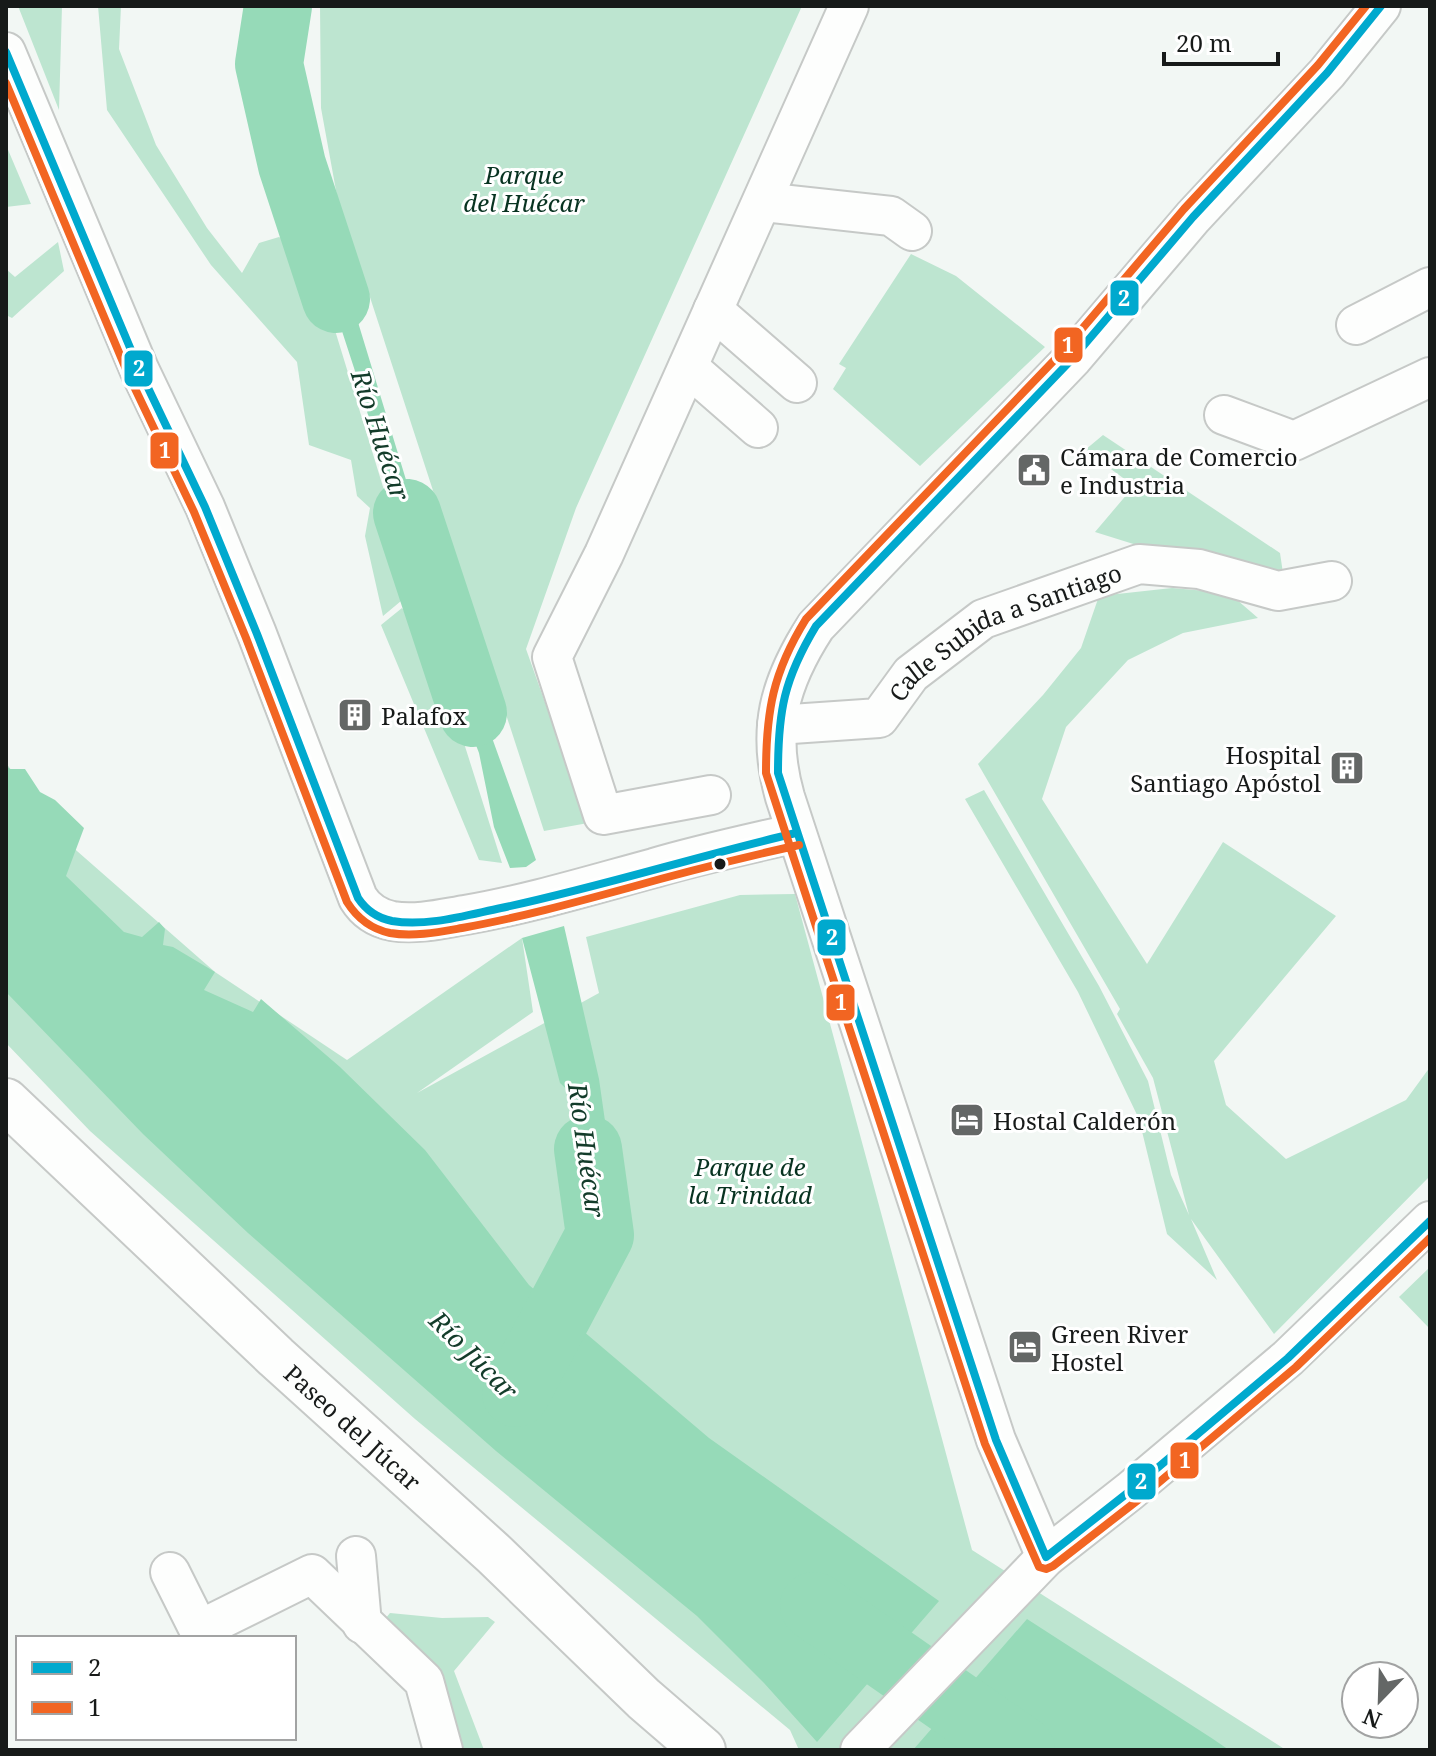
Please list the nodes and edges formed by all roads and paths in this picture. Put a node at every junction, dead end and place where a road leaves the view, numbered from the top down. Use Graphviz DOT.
graph roads {
  1 [pos="849,6"];
  2 [pos="1381,6"];
  3 [pos="6,52"];
  4 [pos="762,202"];
  5 [pos="912,231"];
  6 [pos="1430,287"];
  7 [pos="713,310"];
  8 [pos="1356,325"];
  9 [pos="688,367"];
  10 [pos="1430,377"];
  11 [pos="797,383"];
  12 [pos="1224,415"];
  13 [pos="758,428"];
  14 [pos="1332,581"];
  15 [pos="777,725"];
  16 [pos="711,795"];
  17 [pos="796,833"];
  18 [pos="6,1101"];
  19 [pos="1430,1221"];
  20 [pos="356,1556"];
  21 [pos="1046,1557"];
  22 [pos="170,1572"];
  23 [pos="362,1624"];
  24 [pos="443,1750"];
  25 [pos="703,1750"];
  26 [pos="860,1750"];
  1 -- 4 [label="street"];
  2 -- 15 [label="street"];
  3 -- 17 [label="street"];
  4 -- 5 [label="street"];
  4 -- 7 [label="street"];
  6 -- 8 [label="street"];
  7 -- 9 [label="street"];
  7 -- 11 [label="street"];
  9 -- 13 [label="street"];
  9 -- 16 [label="street"];
  10 -- 12 [label="street"];
  14 -- 15 [label="street, Calle Subida a Santiago"];
  15 -- 17 [label="street"];
  17 -- 21 [label="street"];
  18 -- 25 [label="main road, Paseo del Júcar"];
  19 -- 21 [label="street"];
  20 -- 23 [label="street"];
  21 -- 26 [label="street"];
  22 -- 23 [label="street"];
  23 -- 24 [label="street"];
}
